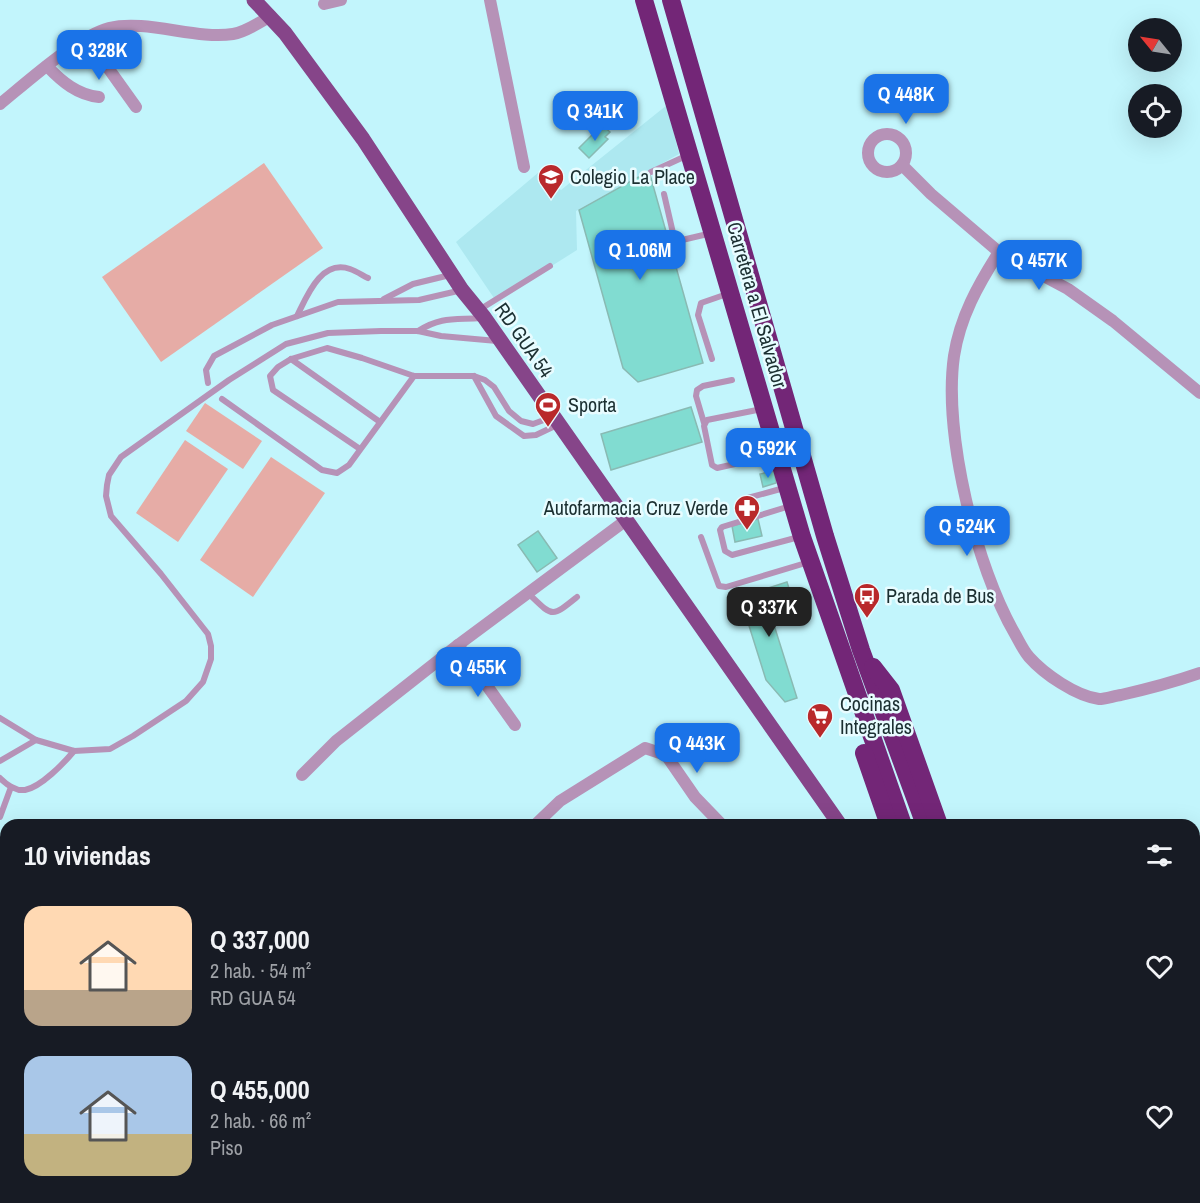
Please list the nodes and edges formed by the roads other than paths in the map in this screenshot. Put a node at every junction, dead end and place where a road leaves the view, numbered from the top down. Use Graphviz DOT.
graph roads {
  1 [pos="254,0"];
  2 [pos="341,0"];
  3 [pos="490,0"];
  4 [pos="644,0"];
  5 [pos="673,1"];
  6 [pos="324,4"];
  7 [pos="271,16"];
  8 [pos="86,37"];
  9 [pos="47,66"];
  10 [pos="99,97"];
  11 [pos="0,104"];
  12 [pos="136,107"];
  13 [pos="690,155"];
  14 [pos="902,165"];
  15 [pos="524,167"];
  16 [pos="651,172"];
  17 [pos="664,194"];
  18 [pos="713,233"];
  19 [pos="999,252"];
  20 [pos="550,266"];
  21 [pos="452,274"];
  22 [pos="368,278"];
  23 [pos="462,290"];
  24 [pos="731,293"];
  25 [pos="381,301"];
  26 [pos="481,314"];
  27 [pos="297,316"];
  28 [pos="418,330"];
  29 [pos="499,342"];
  30 [pos="291,359"];
  31 [pos="712,359"];
  32 [pos="414,376"];
  33 [pos="474,376"];
  34 [pos="732,380"];
  35 [pos="208,383"];
  36 [pos="1200,393"];
  37 [pos="222,399"];
  38 [pos="764,408"];
  39 [pos="555,421"];
  40 [pos="381,422"];
  41 [pos="704,423"];
  42 [pos="360,449"];
  43 [pos="757,459"];
  44 [pos="787,487"];
  45 [pos="744,499"];
  46 [pos="793,505"];
  47 [pos="625,520"];
  48 [pos="701,537"];
  49 [pos="802,537"];
  50 [pos="810,561"];
  51 [pos="529,594"];
  52 [pos="577,597"];
  53 [pos="822,598"];
  54 [pos="459,645"];
  55 [pos="861,650"];
  56 [pos="1200,673"];
  57 [pos="0,718"];
  58 [pos="515,724"];
  59 [pos="36,741"];
  60 [pos="74,751"];
  61 [pos="0,761"];
  62 [pos="302,775"];
  63 [pos="0,778"];
  64 [pos="11,787"];
  65 [pos="0,817"];
  66 [pos="541,819"];
  67 [pos="716,819"];
  68 [pos="836,819"];
  69 [pos="887,819"];
  70 [pos="901,819"];
  71 [pos="923,819"];
  72 [pos="937,819"];
  1 -- 7 [label="main road, RD GUA 54"];
  2 -- 6 [label="street"];
  3 -- 15 [label="street"];
  4 -- 13 [label="highway, Carretera a El Salvador"];
  5 -- 55 [label="highway, Carretera a El Salvador"];
  7 -- 8 [label="street"];
  7 -- 21 [label="main road, RD GUA 54"];
  8 -- 9 [label="street"];
  8 -- 12 [label="street"];
  9 -- 10 [label="street"];
  9 -- 11 [label="street"];
  13 -- 16 [label="lane"];
  13 -- 18 [label="highway, Carretera a El Salvador"];
  14 -- 19 [label="street"];
  17 -- 18 [label="lane"];
  18 -- 24 [label="highway, Carretera a El Salvador"];
  19 -- 36 [label="street"];
  19 -- 56 [label="street"];
  20 -- 26 [label="lane"];
  21 -- 23 [label="main road, RD GUA 54"];
  21 -- 25 [label="lane"];
  22 -- 27 [label="lane"];
  23 -- 25 [label="lane"];
  23 -- 26 [label="main road, RD GUA 54"];
  24 -- 31 [label="lane"];
  24 -- 38 [label="highway, Carretera a El Salvador"];
  25 -- 27 [label="lane"];
  26 -- 28 [label="lane"];
  26 -- 29 [label="main road, RD GUA 54"];
  27 -- 35 [label="lane"];
  28 -- 29 [label="lane"];
  28 -- 60 [label="lane"];
  29 -- 39 [label="main road, RD GUA 54"];
  30 -- 32 [label="lane"];
  30 -- 40 [label="lane"];
  30 -- 42 [label="lane"];
  32 -- 33 [label="lane"];
  32 -- 40 [label="lane"];
  33 -- 39 [label="lane"];
  33 -- 39 [label="lane"];
  34 -- 41 [label="lane"];
  37 -- 42 [label="lane"];
  38 -- 41 [label="lane"];
  38 -- 44 [label="highway, Carretera a El Salvador"];
  39 -- 47 [label="main road, RD GUA 54"];
  40 -- 42 [label="lane"];
  41 -- 43 [label="lane"];
  44 -- 45 [label="lane"];
  44 -- 46 [label="highway, Carretera a El Salvador"];
  46 -- 49 [label="highway, Carretera a El Salvador"];
  46 -- 49 [label="lane"];
  47 -- 51 [label="street"];
  47 -- 68 [label="main road, RD GUA 54"];
  48 -- 50 [label="lane"];
  49 -- 50 [label="highway, Carretera a El Salvador"];
  50 -- 53 [label="highway, Carretera a El Salvador"];
  51 -- 52 [label="lane"];
  51 -- 54 [label="street"];
  53 -- 69 [label="highway"];
  53 -- 70 [label="highway, Carretera a El Salvador"];
  54 -- 58 [label="street"];
  54 -- 62 [label="street"];
  55 -- 71 [label="highway, Carretera a El Salvador"];
  55 -- 72 [label="highway"];
  57 -- 59 [label="lane"];
  59 -- 60 [label="lane"];
  59 -- 61 [label="lane"];
  60 -- 64 [label="lane"];
  63 -- 64 [label="lane"];
  64 -- 65 [label="lane"];
  66 -- 67 [label="street"];
}
